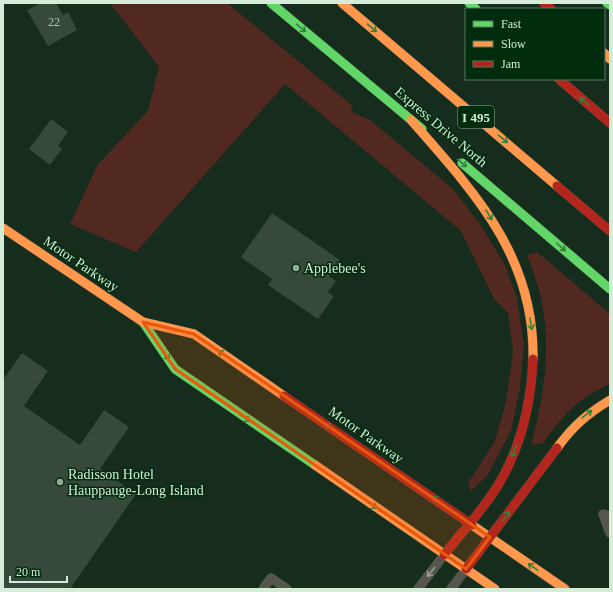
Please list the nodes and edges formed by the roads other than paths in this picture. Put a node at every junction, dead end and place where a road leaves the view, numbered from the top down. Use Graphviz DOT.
graph roads {
  1 [pos="271,3"];
  2 [pos="342,3"];
  3 [pos="607,3"];
  4 [pos="610,5"];
  5 [pos="560,80"];
  6 [pos="411,120"];
  7 [pos="610,123"];
  8 [pos="3,228"];
  9 [pos="610,231"];
  10 [pos="610,289"];
  11 [pos="143,322"];
  12 [pos="610,400"];
  13 [pos="610,516"];
  14 [pos="469,523"];
  15 [pos="610,533"];
  16 [pos="490,537"];
  17 [pos="444,555"];
  18 [pos="466,569"];
  19 [pos="263,589"];
  20 [pos="287,589"];
  21 [pos="418,589"];
  22 [pos="451,589"];
  23 [pos="495,589"];
  24 [pos="565,589"];
  1 -- 6 [label="main road, Express Drive North, one-way"];
  2 -- 9 [label="main road, I 495, one-way"];
  3 -- 4 [label="main road"];
  7 -- 5 [label="main road, one-way"];
  6 -- 10 [label="main road, Express Drive North, one-way"];
  6 -- 14 [label="main road, one-way"];
  8 -- 11 [label="main road, Motor Parkway"];
  14 -- 11 [label="main road, Motor Parkway, one-way"];
  11 -- 17 [label="main road, Motor Parkway, one-way"];
  16 -- 12 [label="main road, one-way"];
  13 -- 15 [label="lane"];
  14 -- 16 [label="main road, Motor Parkway"];
  14 -- 17 [label="main road"];
  16 -- 18 [label="main road"];
  24 -- 16 [label="main road, Motor Parkway, one-way"];
  17 -- 18 [label="main road, Motor Parkway"];
  17 -- 21 [label="lane, one-way"];
  18 -- 22 [label="lane"];
  18 -- 23 [label="main road, Motor Parkway"];
  19 -- 20 [label="lane"];
}
